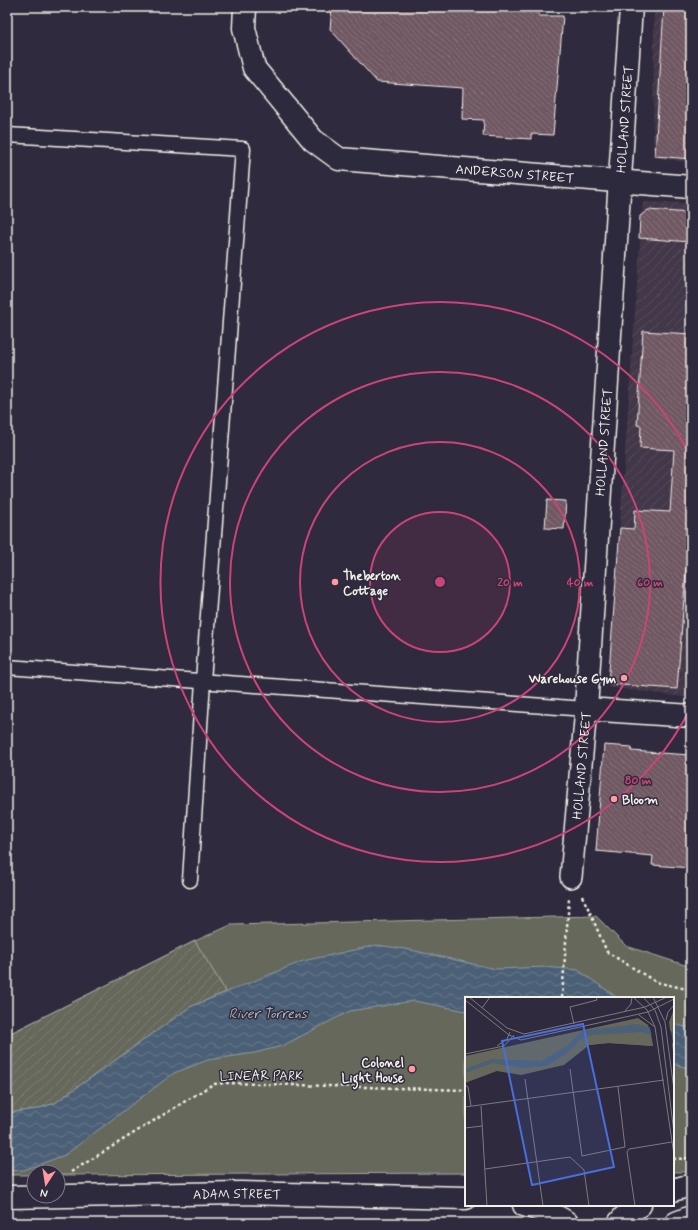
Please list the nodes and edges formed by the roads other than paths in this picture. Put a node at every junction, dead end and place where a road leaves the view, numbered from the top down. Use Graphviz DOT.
graph roads {
  1 [pos="245,7"];
  2 [pos="631,7"];
  3 [pos="7,135"];
  4 [pos="620,182"];
  5 [pos="691,186"];
  6 [pos="7,667"];
  7 [pos="203,681"];
  8 [pos="586,709"];
  9 [pos="691,716"];
  10 [pos="571,877"];
  11 [pos="190,880"];
  12 [pos="691,1187"];
  13 [pos="674,1190"];
  14 [pos="7,1197"];
  15 [pos="465,1198"];
  16 [pos="528,1206"];
  17 [pos="639,1206"];
  18 [pos="691,1217"];
  19 [pos="567,1223"];
  20 [pos="619,1223"];
  21 [pos="676,1223"];
  1 -- 4 [label="street, ANDERSON STREET"];
  2 -- 4 [label="street, HOLLAND STREET"];
  3 -- 7 [label="lane"];
  4 -- 5 [label="street, ANDERSON STREET"];
  4 -- 8 [label="street, HOLLAND STREET"];
  6 -- 7 [label="lane"];
  7 -- 8 [label="lane"];
  7 -- 11 [label="lane"];
  8 -- 9 [label="street"];
  8 -- 10 [label="street, HOLLAND STREET"];
  12 -- 13 [label="street"];
  14 -- 15 [label="street, ADAM STREET"];
  16 -- 19 [label="street"];
  17 -- 20 [label="street"];
  18 -- 21 [label="street"];
}
